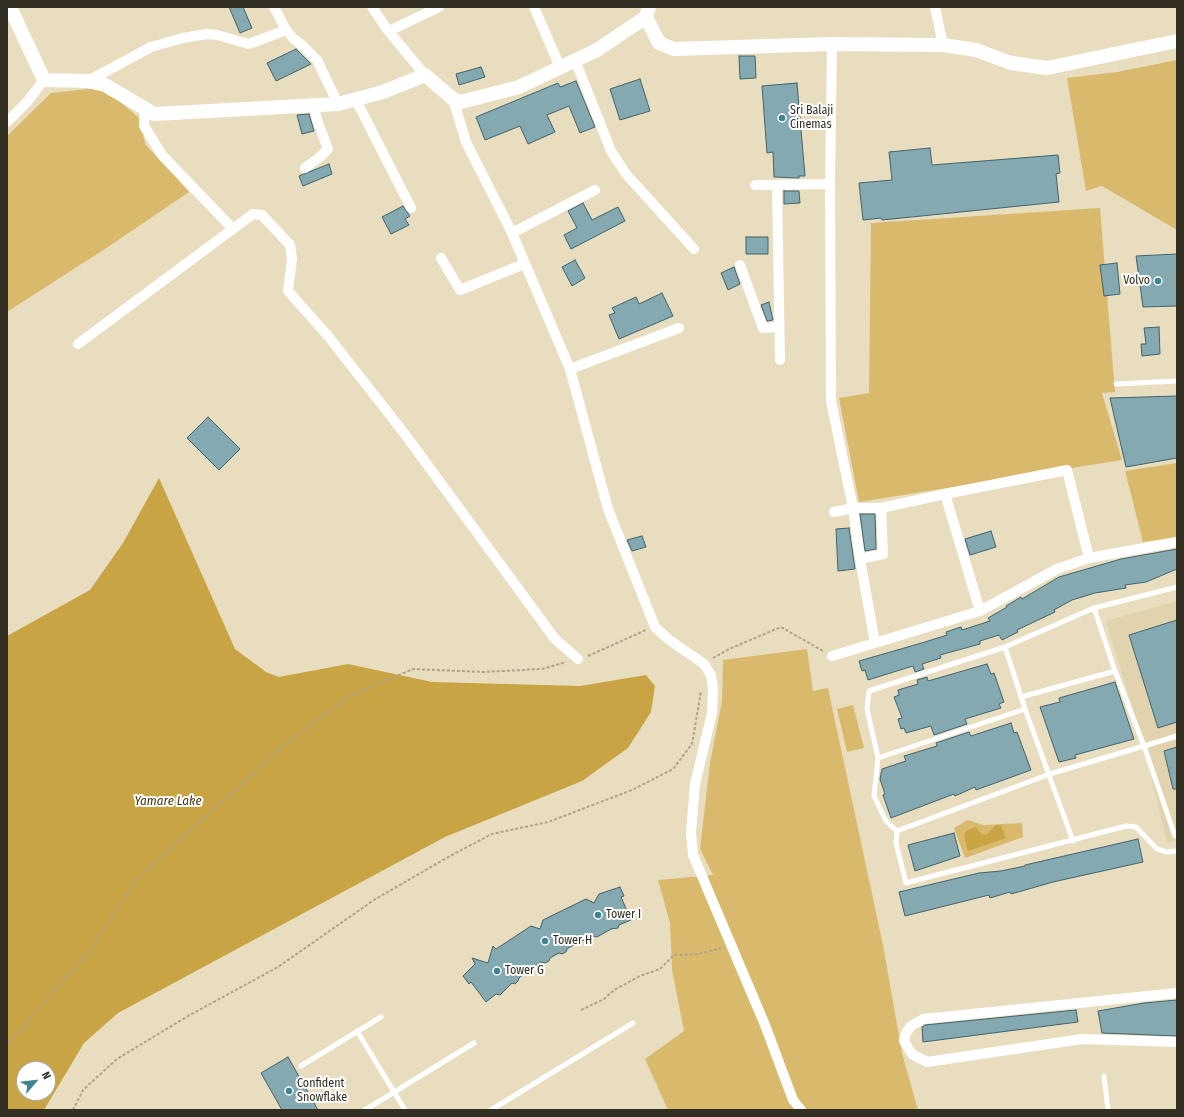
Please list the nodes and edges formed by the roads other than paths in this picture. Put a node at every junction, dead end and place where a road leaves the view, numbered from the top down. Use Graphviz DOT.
graph roads {
  1 [pos="10,7"];
  2 [pos="274,7"];
  3 [pos="372,7"];
  4 [pos="439,7"];
  5 [pos="534,7"];
  6 [pos="935,7"];
  7 [pos="647,12"];
  8 [pos="286,30"];
  9 [pos="389,31"];
  10 [pos="1177,41"];
  11 [pos="832,44"];
  12 [pos="943,45"];
  13 [pos="575,60"];
  14 [pos="560,67"];
  15 [pos="425,75"];
  16 [pos="44,80"];
  17 [pos="88,81"];
  18 [pos="453,99"];
  19 [pos="356,100"];
  20 [pos="338,104"];
  21 [pos="314,107"];
  22 [pos="145,108"];
  23 [pos="7,122"];
  24 [pos="304,168"];
  25 [pos="830,184"];
  26 [pos="755,185"];
  27 [pos="777,185"];
  28 [pos="595,190"];
  29 [pos="412,208"];
  30 [pos="233,229"];
  31 [pos="512,233"];
  32 [pos="694,249"];
  33 [pos="440,258"];
  34 [pos="524,264"];
  35 [pos="740,264"];
  36 [pos="779,327"];
  37 [pos="679,328"];
  38 [pos="78,344"];
  39 [pos="780,360"];
  40 [pos="570,368"];
  41 [pos="1177,381"];
  42 [pos="1116,384"];
  43 [pos="945,494"];
  44 [pos="853,508"];
  45 [pos="881,508"];
  46 [pos="834,512"];
  47 [pos="1177,542"];
  48 [pos="1088,558"];
  49 [pos="860,559"];
  50 [pos="1177,587"];
  51 [pos="1094,608"];
  52 [pos="980,611"];
  53 [pos="875,643"];
  54 [pos="1005,647"];
  55 [pos="832,656"];
  56 [pos="578,659"];
  57 [pos="1115,671"];
  58 [pos="1021,697"];
  59 [pos="1025,709"];
  60 [pos="1177,736"];
  61 [pos="1144,746"];
  62 [pos="878,758"];
  63 [pos="1050,774"];
  64 [pos="897,831"];
  65 [pos="1177,836"];
  66 [pos="1073,840"];
  67 [pos="1177,851"];
  68 [pos="1177,993"];
  69 [pos="381,1017"];
  70 [pos="633,1023"];
  71 [pos="357,1031"];
  72 [pos="1177,1042"];
  73 [pos="474,1043"];
  74 [pos="300,1066"];
  75 [pos="1104,1076"];
  76 [pos="394,1092"];
  77 [pos="365,1110"];
  78 [pos="405,1110"];
  79 [pos="490,1110"];
  80 [pos="801,1110"];
  81 [pos="1108,1110"];
  1 -- 16 [label="street"];
  2 -- 8 [label="street"];
  3 -- 9 [label="street"];
  4 -- 9 [label="street"];
  5 -- 14 [label="street"];
  6 -- 12 [label="street"];
  7 -- 11 [label="street"];
  7 -- 13 [label="street"];
  8 -- 17 [label="street"];
  8 -- 20 [label="street"];
  9 -- 15 [label="street"];
  10 -- 12 [label="street"];
  11 -- 12 [label="street"];
  11 -- 25 [label="street"];
  13 -- 14 [label="street"];
  13 -- 32 [label="street"];
  14 -- 18 [label="street"];
  15 -- 18 [label="street"];
  15 -- 19 [label="street"];
  16 -- 17 [label="street"];
  16 -- 23 [label="street"];
  17 -- 22 [label="street"];
  18 -- 31 [label="street"];
  19 -- 20 [label="street"];
  19 -- 29 [label="street"];
  20 -- 21 [label="street"];
  21 -- 22 [label="street"];
  21 -- 24 [label="street"];
  22 -- 30 [label="street"];
  25 -- 27 [label="street"];
  25 -- 44 [label="street"];
  26 -- 27 [label="street"];
  27 -- 36 [label="street"];
  28 -- 31 [label="street"];
  30 -- 38 [label="street"];
  30 -- 56 [label="street"];
  31 -- 34 [label="street"];
  33 -- 34 [label="street"];
  34 -- 40 [label="street"];
  35 -- 36 [label="street"];
  36 -- 39 [label="street"];
  37 -- 40 [label="street"];
  40 -- 80 [label="street"];
  41 -- 42 [label="lane"];
  43 -- 45 [label="street"];
  43 -- 48 [label="street"];
  43 -- 52 [label="street"];
  44 -- 45 [label="street"];
  44 -- 46 [label="street"];
  44 -- 49 [label="street"];
  45 -- 49 [label="street"];
  47 -- 48 [label="street"];
  48 -- 52 [label="street"];
  49 -- 53 [label="street"];
  50 -- 51 [label="lane"];
  51 -- 54 [label="lane"];
  51 -- 57 [label="lane"];
  52 -- 53 [label="street"];
  53 -- 55 [label="street"];
  54 -- 58 [label="lane"];
  54 -- 62 [label="lane"];
  57 -- 58 [label="lane"];
  57 -- 61 [label="lane"];
  58 -- 59 [label="lane"];
  59 -- 62 [label="lane"];
  59 -- 63 [label="lane"];
  60 -- 61 [label="lane"];
  61 -- 63 [label="lane"];
  61 -- 65 [label="lane"];
  62 -- 64 [label="lane"];
  63 -- 64 [label="lane"];
  63 -- 66 [label="lane"];
  64 -- 66 [label="lane"];
  66 -- 67 [label="lane"];
  68 -- 72 [label="street"];
  69 -- 71 [label="lane"];
  70 -- 79 [label="lane"];
  71 -- 74 [label="lane"];
  71 -- 76 [label="lane"];
  73 -- 76 [label="lane"];
  75 -- 81 [label="lane"];
  76 -- 77 [label="lane"];
  76 -- 78 [label="lane"];
}
